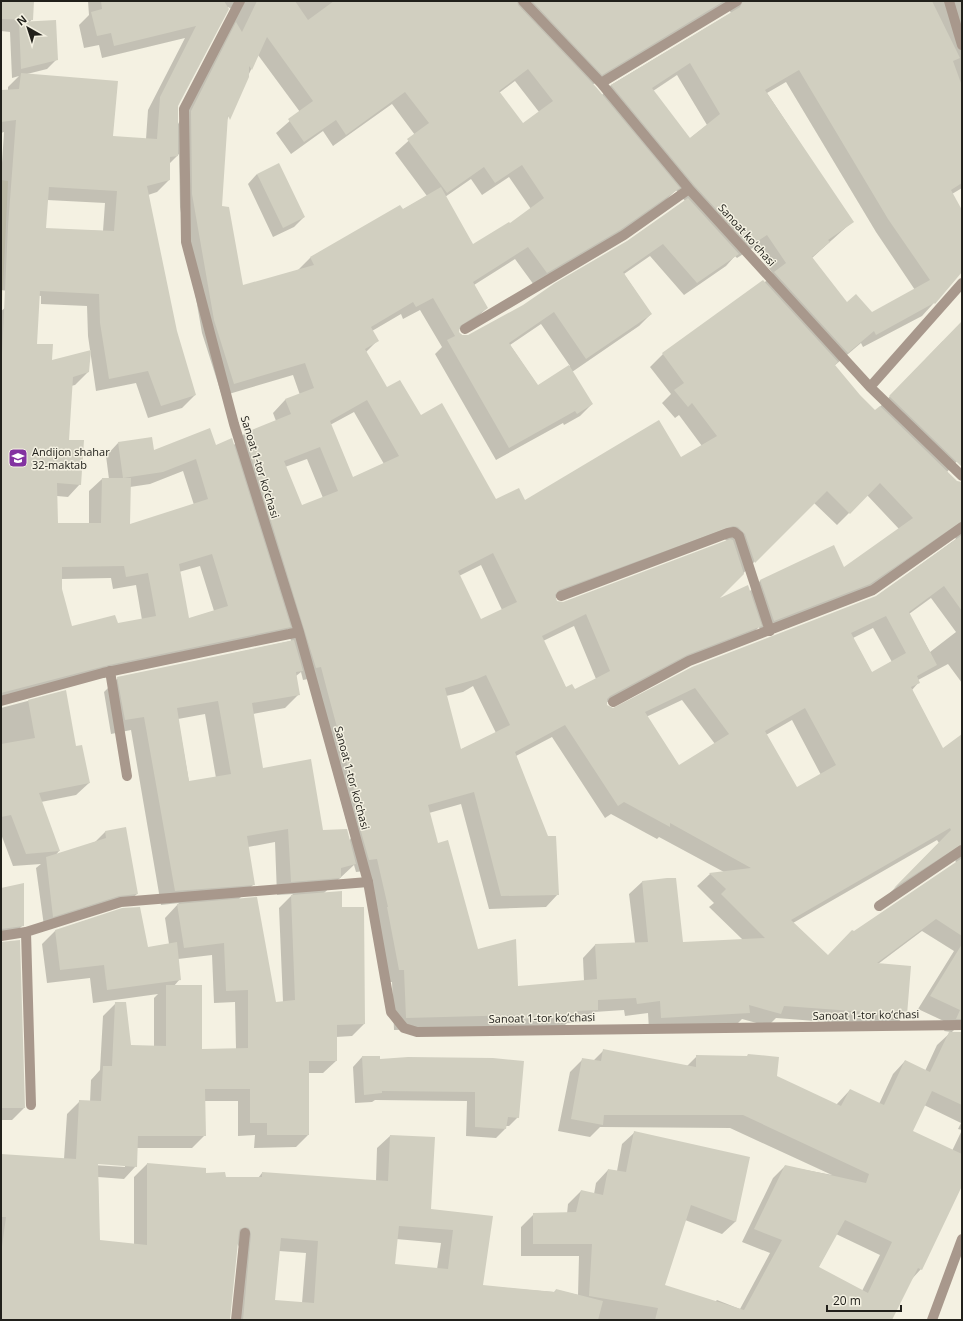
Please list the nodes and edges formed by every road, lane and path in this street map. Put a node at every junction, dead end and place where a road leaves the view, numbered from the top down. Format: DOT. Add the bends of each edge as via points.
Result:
graph roads {
  1 [pos="240,1"];
  2 [pos="523,1"];
  3 [pos="737,1"];
  4 [pos="949,1"];
  5 [pos="962,45"];
  6 [pos="602,83"];
  7 [pos="689,189"];
  8 [pos="962,282"];
  9 [pos="465,329"];
  10 [pos="870,387"];
  11 [pos="962,476"];
  12 [pos="962,527"];
  13 [pos="561,596"];
  14 [pos="770,631"];
  15 [pos="299,632"];
  16 [pos="110,671"];
  17 [pos="1,701"];
  18 [pos="613,702"];
  19 [pos="127,776"];
  20 [pos="962,850"];
  21 [pos="368,882"];
  22 [pos="879,906"];
  23 [pos="26,932"];
  24 [pos="1,936"];
  25 [pos="962,1026"];
  26 [pos="31,1105"];
  27 [pos="245,1234"];
  28 [pos="962,1239"];
  29 [pos="236,1320"];
  30 [pos="932,1320"];
  1 -- 15 [label="street, Sanoat 1-tor ko‘chasi" via="184,109 186,242 234,424"];
  2 -- 6 [label="street, Sanoat koʻchasi"];
  3 -- 6 [label="street"];
  4 -- 5 [label="street"];
  6 -- 7 [label="street, Sanoat koʻchasi"];
  7 -- 9 [label="street" via="624,235"];
  7 -- 10 [label="street, Sanoat koʻchasi"];
  8 -- 10 [label="street"];
  10 -- 11 [label="street, Sanoat koʻchasi"];
  12 -- 14 [label="street" via="873,590"];
  13 -- 14 [label="street" via="666,555 734,532 739,536"];
  14 -- 18 [label="street" via="688,661"];
  15 -- 16 [label="street"];
  15 -- 21 [label="street, Sanoat 1-tor ko‘chasi"];
  16 -- 17 [label="street"];
  16 -- 19 [label="street"];
  20 -- 22 [label="street"];
  21 -- 23 [label="street" via="121,902"];
  21 -- 25 [label="street, Sanoat 1-tor ko‘chasi" via="391,1012 404,1028 418,1032"];
  23 -- 24 [label="street"];
  23 -- 26 [label="street"];
  27 -- 29 [label="street"];
  28 -- 30 [label="street"];
}
